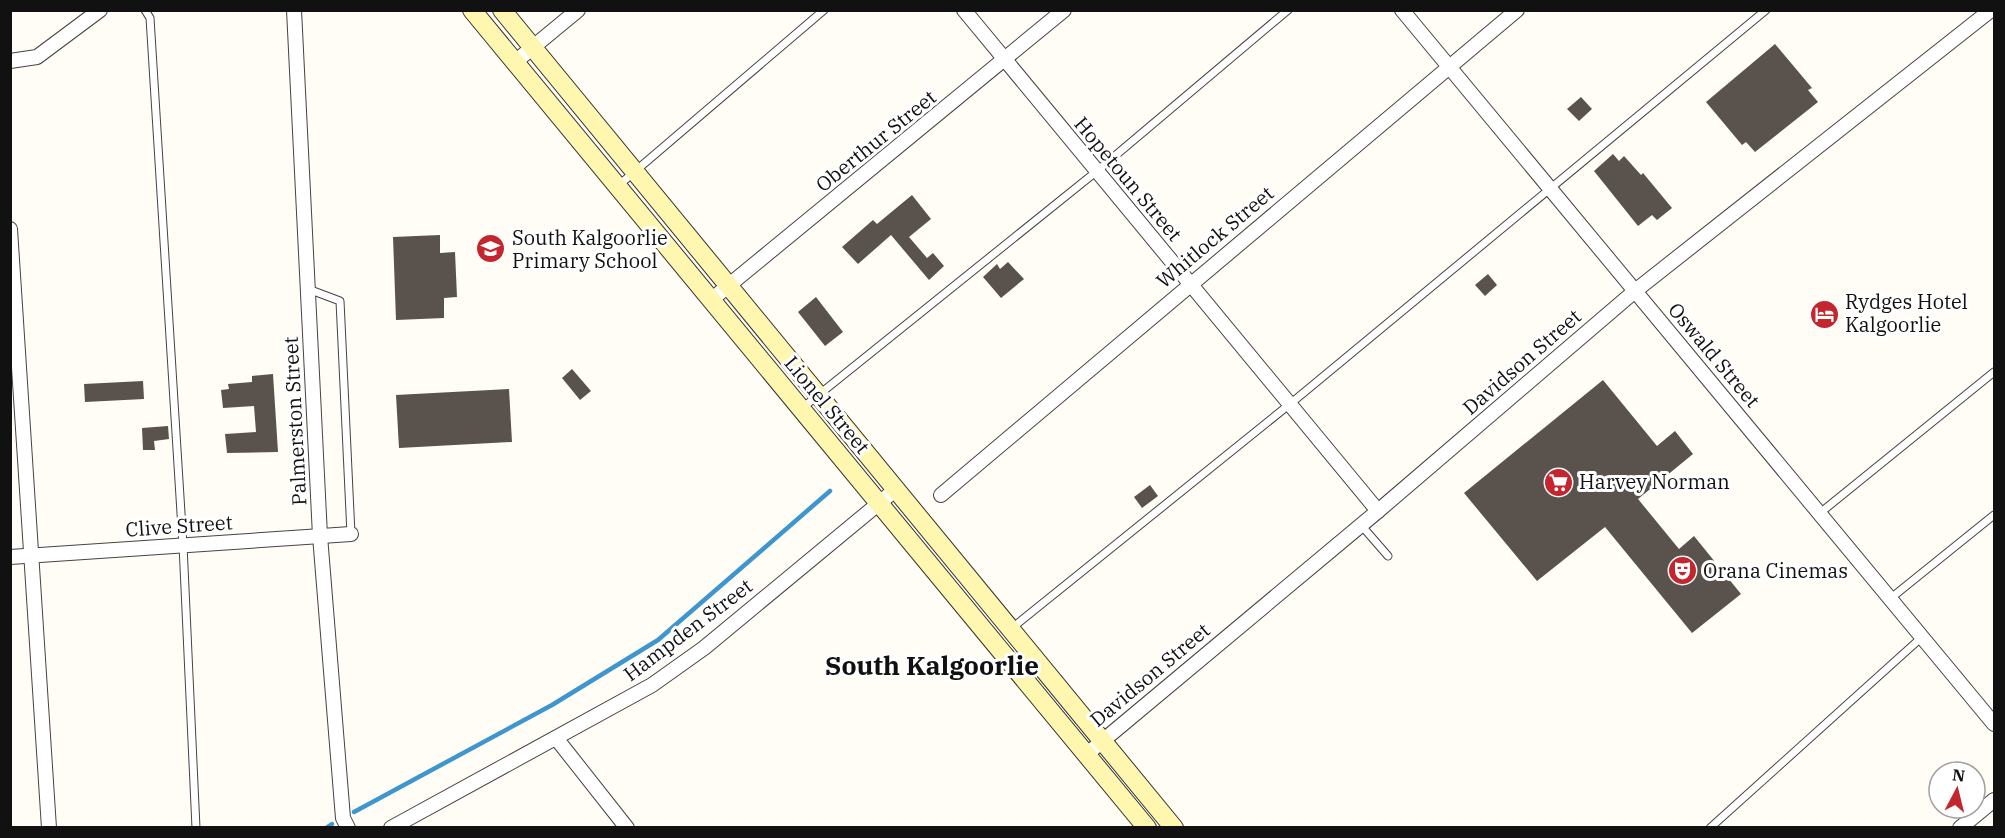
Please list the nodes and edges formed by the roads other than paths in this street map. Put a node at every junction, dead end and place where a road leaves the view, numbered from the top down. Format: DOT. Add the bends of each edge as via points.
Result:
graph roads {
  1 [pos="100,10"];
  2 [pos="146,10"];
  3 [pos="294,10"];
  4 [pos="472,10"];
  5 [pos="502,10"];
  6 [pos="578,10"];
  7 [pos="824,10"];
  8 [pos="964,10"];
  9 [pos="1064,10"];
  10 [pos="1288,10"];
  11 [pos="1402,10"];
  12 [pos="1517,10"];
  13 [pos="1766,10"];
  14 [pos="1991,10"];
  15 [pos="533,48"];
  16 [pos="1005,60"];
  17 [pos="10,61"];
  18 [pos="515,62"];
  19 [pos="1448,66"];
  20 [pos="1097,171"];
  21 [pos="634,172"];
  22 [pos="617,186"];
  23 [pos="1550,188"];
  24 [pos="10,229"];
  25 [pos="1190,284"];
  26 [pos="728,286"];
  27 [pos="308,289"];
  28 [pos="1635,291"];
  29 [pos="711,300"];
  30 [pos="1995,372"];
  31 [pos="818,396"];
  32 [pos="1290,404"];
  33 [pos="801,409"];
  34 [pos="895,490"];
  35 [pos="941,495"];
  36 [pos="879,503"];
  37 [pos="1378,511"];
  38 [pos="1820,513"];
  39 [pos="1995,515"];
  40 [pos="1361,525"];
  41 [pos="351,534"];
  42 [pos="320,536"];
  43 [pos="183,545"];
  44 [pos="33,556"];
  45 [pos="1388,556"];
  46 [pos="10,557"];
  47 [pos="1890,598"];
  48 [pos="1010,630"];
  49 [pos="1923,636"];
  50 [pos="1995,724"];
  51 [pos="556,738"];
  52 [pos="1102,741"];
  53 [pos="1087,754"];
  54 [pos="1995,800"];
  55 [pos="49,828"];
  56 [pos="196,828"];
  57 [pos="348,828"];
  58 [pos="391,828"];
  59 [pos="627,828"];
  60 [pos="1147,828"];
  61 [pos="1174,828"];
  62 [pos="1710,828"];
  63 [pos="1960,828"];
  1 -- 17 [label="street" via="37,57"];
  2 -- 43 [label="lane" via="150,18"];
  3 -- 27 [label="street, Palmerston Street"];
  4 -- 18 [label="street, Lionel Street"];
  5 -- 15 [label="street, Lionel Street"];
  6 -- 15 [label="street"];
  7 -- 21 [label="lane"];
  8 -- 16 [label="street, Hopetoun Street"];
  9 -- 16 [label="street, Oberthur Street"];
  10 -- 20 [label="lane"];
  11 -- 19 [label="street, Oswald Street"];
  12 -- 19 [label="street, Whitlock Street"];
  13 -- 23 [label="lane"];
  14 -- 28 [label="street, Davidson Street"];
  15 -- 18 [label="street"];
  15 -- 21 [label="street, Lionel Street"];
  16 -- 20 [label="street, Hopetoun Street"];
  16 -- 26 [label="street, Oberthur Street"];
  18 -- 22 [label="street, Lionel Street"];
  19 -- 23 [label="street, Oswald Street"];
  19 -- 25 [label="street, Whitlock Street"];
  20 -- 25 [label="street, Hopetoun Street"];
  20 -- 31 [label="lane"];
  21 -- 22 [label="lane"];
  21 -- 26 [label="street, Lionel Street"];
  22 -- 29 [label="street, Lionel Street"];
  23 -- 28 [label="street, Oswald Street"];
  23 -- 32 [label="lane"];
  24 -- 44 [label="street"];
  25 -- 32 [label="street, Hopetoun Street"];
  25 -- 35 [label="street, Whitlock Street"];
  26 -- 29 [label="street, Oberthur Street"];
  26 -- 31 [label="street, Lionel Street"];
  27 -- 41 [label="lane" via="340,301"];
  27 -- 42 [label="street, Palmerston Street"];
  28 -- 37 [label="street, Davidson Street"];
  28 -- 38 [label="street, Oswald Street"];
  29 -- 33 [label="street, Lionel Street"];
  30 -- 38 [label="lane"];
  31 -- 33 [label="lane"];
  31 -- 34 [label="street, Lionel Street"];
  32 -- 37 [label="street, Hopetoun Street"];
  32 -- 48 [label="lane"];
  33 -- 36 [label="street, Lionel Street"];
  34 -- 36 [label="street, Hampden Street"];
  34 -- 48 [label="street, Lionel Street"];
  36 -- 51 [label="street, Hampden Street" via="687,660 652,685"];
  36 -- 53 [label="street, Lionel Street"];
  37 -- 40 [label="street, Davidson Street"];
  38 -- 47 [label="street, Oswald Street"];
  39 -- 47 [label="lane"];
  40 -- 45 [label="lane"];
  40 -- 52 [label="street, Davidson Street"];
  41 -- 42 [label="street, Clive Street"];
  42 -- 43 [label="street, Clive Street"];
  42 -- 57 [label="street, Palmerston Street" via="343,819"];
  43 -- 44 [label="street, Clive Street"];
  43 -- 56 [label="lane"];
  44 -- 46 [label="street, Clive Street"];
  44 -- 55 [label="street"];
  47 -- 49 [label="street, Oswald Street"];
  48 -- 52 [label="street, Lionel Street"];
  49 -- 50 [label="street, Oswald Street"];
  49 -- 62 [label="lane"];
  51 -- 58 [label="street, Hampden Street"];
  51 -- 59 [label="street"];
  52 -- 53 [label="street, Davidson Street"];
  52 -- 61 [label="street, Lionel Street"];
  53 -- 60 [label="street, Lionel Street"];
  54 -- 63 [label="street"];
}
